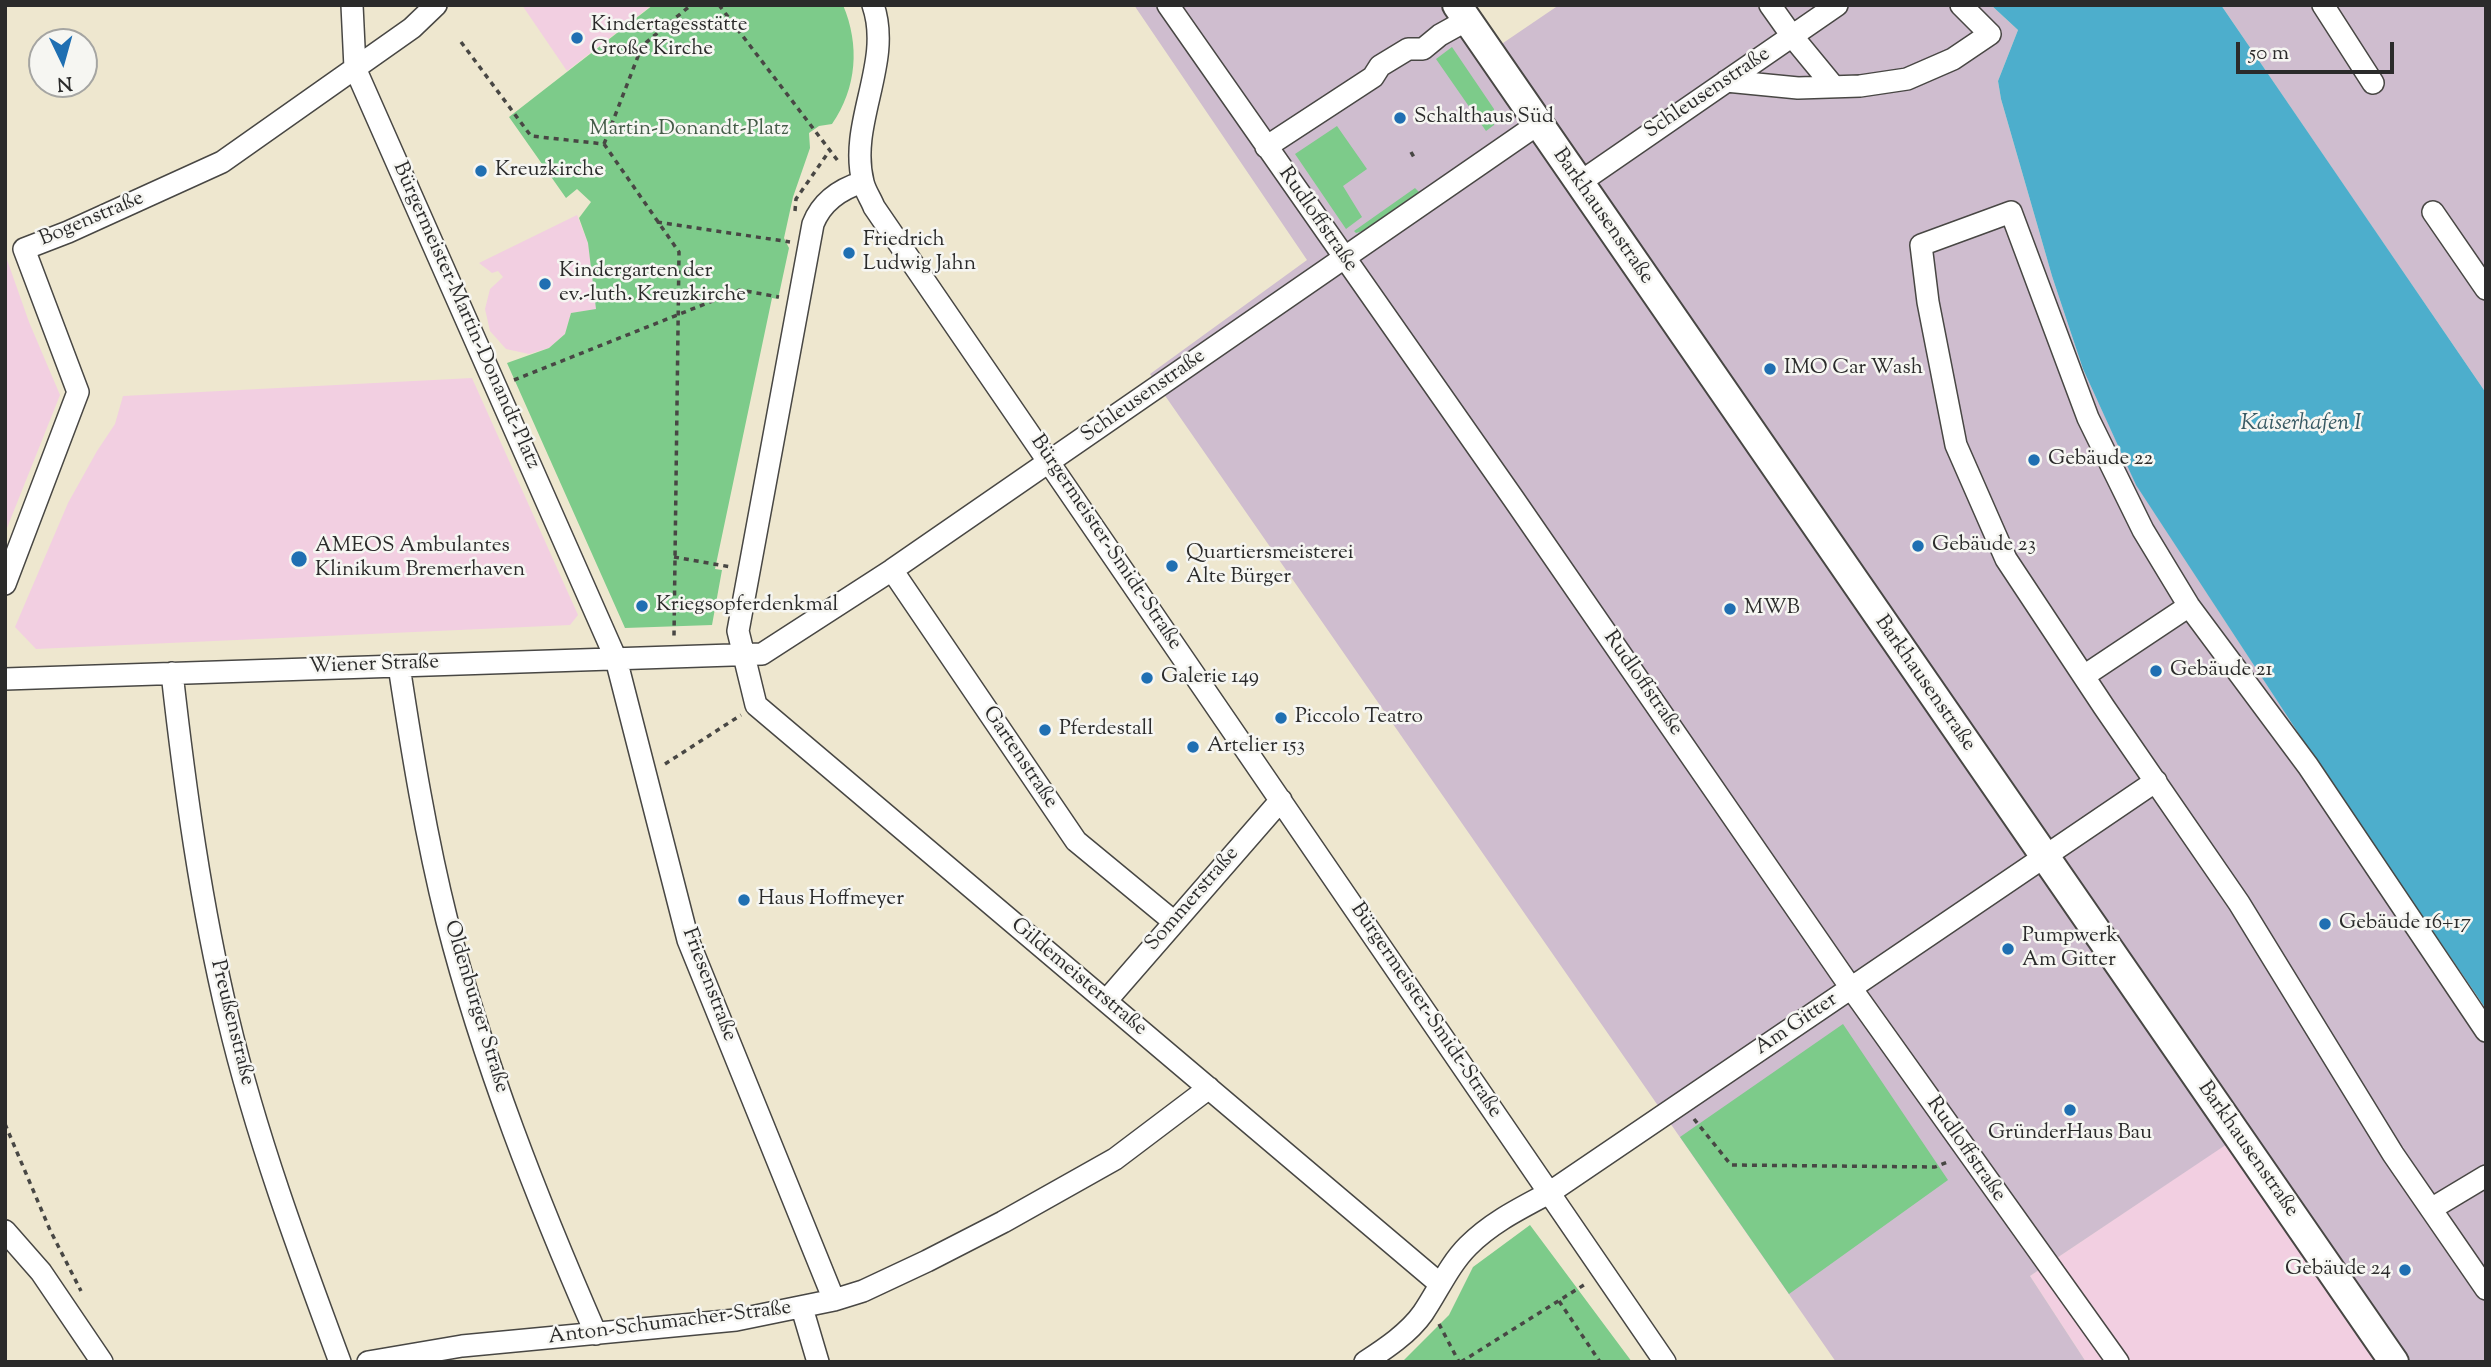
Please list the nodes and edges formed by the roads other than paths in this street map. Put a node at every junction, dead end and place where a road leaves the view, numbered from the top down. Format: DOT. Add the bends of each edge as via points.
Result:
graph roads {
  1 [pos="352,5"];
  2 [pos="436,5"];
  3 [pos="873,5"];
  4 [pos="1168,5"];
  5 [pos="1770,5"];
  6 [pos="1837,5"];
  7 [pos="1961,5"];
  8 [pos="2323,5"];
  9 [pos="1462,13"];
  10 [pos="1792,36"];
  11 [pos="355,68"];
  12 [pos="1726,81"];
  13 [pos="2373,83"];
  14 [pos="1835,87"];
  15 [pos="1538,124"];
  16 [pos="1266,147"];
  17 [pos="863,183"];
  18 [pos="1578,183"];
  19 [pos="2433,212"];
  20 [pos="1344,259"];
  21 [pos="2486,289"];
  22 [pos="1050,461"];
  23 [pos="892,570"];
  24 [pos="5,584"];
  25 [pos="2189,606"];
  26 [pos="743,655"];
  27 [pos="616,659"];
  28 [pos="399,666"];
  29 [pos="172,673"];
  30 [pos="2084,676"];
  31 [pos="5,679"];
  32 [pos="2155,781"];
  33 [pos="1281,800"];
  34 [pos="2045,857"];
  35 [pos="1173,921"];
  36 [pos="1851,988"];
  37 [pos="1106,1001"];
  38 [pos="2486,1031"];
  39 [pos="1209,1088"];
  40 [pos="2486,1176"];
  41 [pos="1549,1193"];
  42 [pos="2431,1209"];
  43 [pos="5,1230"];
  44 [pos="1440,1284"];
  45 [pos="2486,1289"];
  46 [pos="834,1300"];
  47 [pos="802,1308"];
  48 [pos="596,1334"];
  49 [pos="102,1362"];
  50 [pos="340,1362"];
  51 [pos="368,1362"];
  52 [pos="818,1362"];
  53 [pos="1365,1362"];
  54 [pos="1665,1362"];
  55 [pos="2118,1362"];
  56 [pos="2394,1362"];
  1 -- 11 [label="street"];
  2 -- 11 [label="street"];
  3 -- 17 [label="street, Bürgermeister-Smidt-Straße" via="878,31 860,148"];
  4 -- 16 [label="street, Rudloffstraße"];
  5 -- 10 [label="street"];
  6 -- 10 [label="street, Schleusenstraße"];
  7 -- 14 [label="street" via="1990,34 1953,59 1907,79"];
  8 -- 13 [label="street"];
  9 -- 15 [label="main road, Barkhausenstraße"];
  9 -- 16 [label="street" via="1423,49 1408,48 1380,66 1373,77"];
  10 -- 12 [label="street, Schleusenstraße"];
  10 -- 14 [label="street"];
  11 -- 24 [label="street, Bogenstraße" via="222,162 24,249 78,392"];
  11 -- 27 [label="street, Bürgermeister-Martin-Donandt-Platz"];
  12 -- 14 [label="street"];
  12 -- 18 [label="street, Schleusenstraße"];
  15 -- 18 [label="main road, Barkhausenstraße"];
  15 -- 20 [label="street, Schleusenstraße"];
  16 -- 20 [label="street, Rudloffstraße"];
  17 -- 22 [label="street, Bürgermeister-Smidt-Straße" via="874,207"];
  17 -- 26 [label="street" via="844,188 831,198 813,224 738,631"];
  18 -- 34 [label="main road, Barkhausenstraße"];
  19 -- 21 [label="street"];
  20 -- 22 [label="street, Schleusenstraße"];
  20 -- 36 [label="street, Rudloffstraße"];
  22 -- 23 [label="street, Schleusenstraße"];
  22 -- 33 [label="street, Bürgermeister-Smidt-Straße"];
  23 -- 26 [label="street, Schleusenstraße" via="762,654"];
  23 -- 35 [label="street, Gartenstraße" via="1076,841"];
  25 -- 30 [label="street"];
  25 -- 30 [label="street" via="2143,530 2088,418 2011,212 1921,244 1956,445 2006,559"];
  25 -- 38 [label="street" via="2308,766"];
  26 -- 27 [label="street, Wiener Straße"];
  26 -- 37 [label="street, Gildemeisterstraße" via="756,705"];
  27 -- 28 [label="street, Wiener Straße"];
  27 -- 46 [label="street, Friesenstraße" via="688,940"];
  28 -- 29 [label="street, Wiener Straße"];
  28 -- 48 [label="street, Oldenburger Straße" via="419,798 447,922 503,1099"];
  29 -- 31 [label="street, Wiener Straße"];
  29 -- 50 [label="street, Preußenstraße" via="186,801 229,1019 288,1220"];
  30 -- 32 [label="street"];
  32 -- 34 [label="street, Am Gitter"];
  32 -- 42 [label="street" via="2239,903"];
  33 -- 35 [label="street, Sommerstraße"];
  33 -- 41 [label="street, Bürgermeister-Smidt-Straße"];
  34 -- 36 [label="street, Am Gitter"];
  34 -- 56 [label="main road, Barkhausenstraße"];
  35 -- 37 [label="street, Sommerstraße"];
  36 -- 41 [label="street, Am Gitter"];
  36 -- 55 [label="street, Rudloffstraße"];
  37 -- 39 [label="street, Gildemeisterstraße"];
  39 -- 44 [label="street, Gildemeisterstraße"];
  39 -- 46 [label="street, Anton-Schumacher-Straße" via="1115,1159 1025,1210 927,1261"];
  40 -- 42 [label="street"];
  41 -- 44 [label="street, Am Gitter" via="1497,1221 1466,1247"];
  41 -- 54 [label="street, Bürgermeister-Smidt-Straße"];
  42 -- 45 [label="street"];
  43 -- 49 [label="street" via="41,1272"];
  44 -- 53 [label="street, Am Gitter" via="1421,1315"];
  46 -- 47 [label="street, Anton-Schumacher-Straße"];
  47 -- 48 [label="street, Anton-Schumacher-Straße" via="736,1320"];
  47 -- 52 [label="street"];
  48 -- 51 [label="street, Anton-Schumacher-Straße" via="462,1346"];
}
